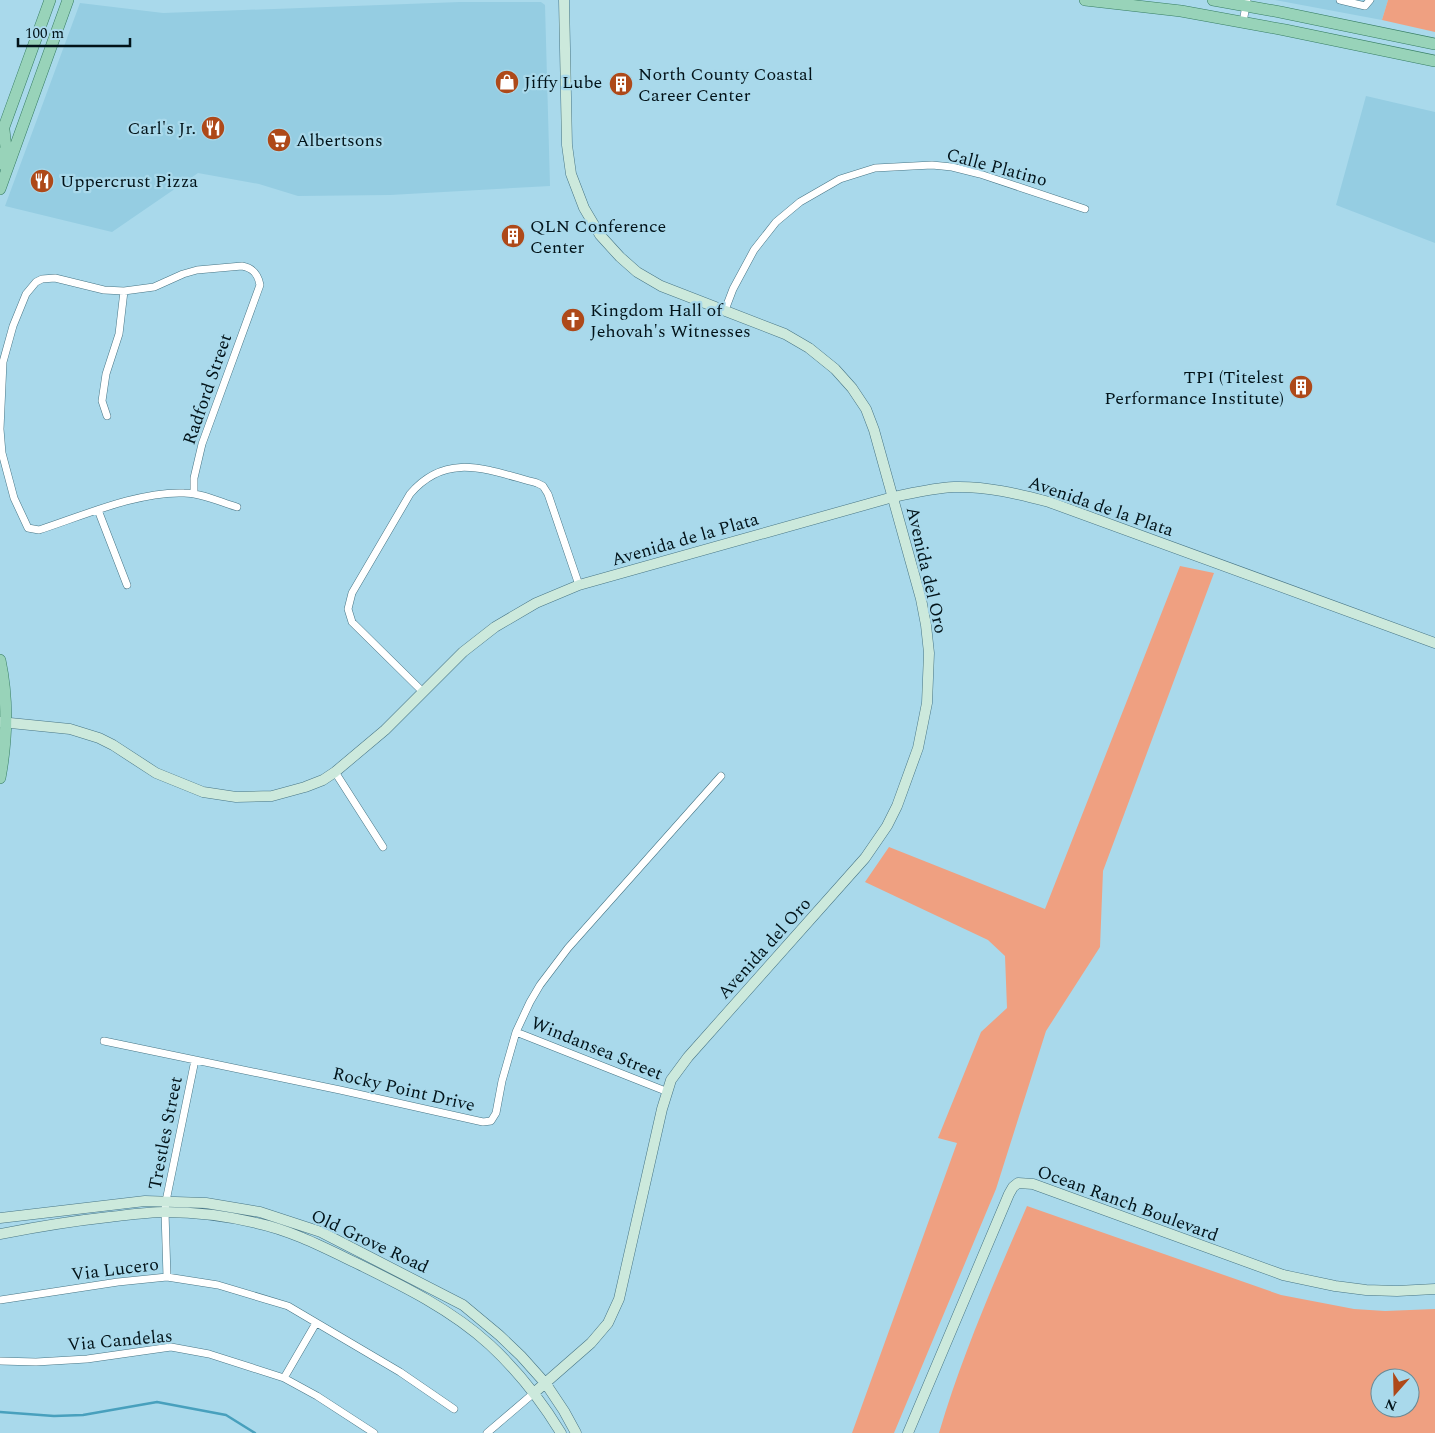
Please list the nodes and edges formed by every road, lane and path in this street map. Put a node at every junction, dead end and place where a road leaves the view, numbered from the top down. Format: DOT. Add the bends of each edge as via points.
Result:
graph roads {
  1 [pos="50,0"];
  2 [pos="68,0"];
  3 [pos="564,0"];
  4 [pos="1085,0"];
  5 [pos="1213,0"];
  6 [pos="1343,0"];
  7 [pos="1370,0"];
  8 [pos="1247,3"];
  9 [pos="1243,22"];
  10 [pos="1435,44"];
  11 [pos="1435,61"];
  12 [pos="2,133"];
  13 [pos="0,164"];
  14 [pos="0,189"];
  15 [pos="1085,209"];
  16 [pos="124,291"];
  17 [pos="725,310"];
  18 [pos="107,416"];
  19 [pos="0,429"];
  20 [pos="194,494"];
  21 [pos="893,497"];
  22 [pos="236,507"];
  23 [pos="98,510"];
  24 [pos="127,584"];
  25 [pos="579,585"];
  26 [pos="1435,643"];
  27 [pos="0,660"];
  28 [pos="422,691"];
  29 [pos="3,722"];
  30 [pos="335,772"];
  31 [pos="721,776"];
  32 [pos="0,778"];
  33 [pos="383,847"];
  34 [pos="516,1032"];
  35 [pos="104,1041"];
  36 [pos="195,1060"];
  37 [pos="668,1092"];
  38 [pos="166,1201"];
  39 [pos="165,1212"];
  40 [pos="0,1218"];
  41 [pos="0,1234"];
  42 [pos="167,1277"];
  43 [pos="1435,1289"];
  44 [pos="0,1300"];
  45 [pos="316,1323"];
  46 [pos="0,1361"];
  47 [pos="284,1378"];
  48 [pos="546,1384"];
  49 [pos="535,1392"];
  50 [pos="454,1409"];
  51 [pos="374,1433"];
  52 [pos="487,1433"];
  53 [pos="561,1433"];
  54 [pos="576,1433"];
  55 [pos="908,1433"];
  1 -- 12 [label="main road"];
  2 -- 14 [label="main road"];
  3 -- 17 [label="street, Avenida del Oro" via="567,145 571,174 584,208 600,235 637,272 661,286"];
  4 -- 9 [label="main road"];
  5 -- 8 [label="main road"];
  6 -- 7 [label="street" via="1365,6"];
  8 -- 9 [label="street"];
  8 -- 10 [label="main road"];
  9 -- 11 [label="main road"];
  12 -- 13 [label="main road" via="6,148"];
  15 -- 17 [label="street, Calle Platino" via="952,167 875,168 840,179 800,202 776,222 754,250"];
  16 -- 18 [label="street" via="119,334 106,374 102,401"];
  16 -- 19 [label="street" via="104,290 55,278 36,282 26,294 3,362"];
  16 -- 20 [label="street, Radford Street" via="154,287 197,270 242,266 255,272 258,278 260,285 202,444 194,478"];
  17 -- 21 [label="street, Avenida del Oro" via="785,334 835,369 866,409"];
  19 -- 23 [label="street" via="2,453 14,498 28,528 39,530"];
  20 -- 22 [label="street"];
  20 -- 23 [label="street" via="149,496"];
  21 -- 25 [label="street, Avenida de la Plata"];
  21 -- 26 [label="street, Avenida de la Plata" via="934,489 978,488 1049,502"];
  21 -- 37 [label="street, Avenida del Oro" via="921,599 929,653 927,703 918,748 897,806 865,858 688,1058 671,1080"];
  23 -- 24 [label="street"];
  25 -- 28 [label="street, Avenida de la Plata" via="536,602 495,627"];
  25 -- 28 [label="street" via="543,486 474,467 446,469 430,476 410,494 352,593 348,609 352,622"];
  27 -- 29 [label="main road" via="4,680"];
  28 -- 30 [label="street, Avenida de la Plata" via="385,730"];
  29 -- 30 [label="street, Avenida de la Plata" via="70,728 106,742 164,776 203,792 236,798 272,796 305,787"];
  29 -- 32 [label="main road"];
  30 -- 33 [label="street"];
  31 -- 34 [label="street, Rocky Point Drive" via="557,962 530,1002"];
  34 -- 36 [label="street, Rocky Point Drive" via="496,1113 491,1121 482,1122"];
  34 -- 37 [label="street, Windansea Street"];
  35 -- 36 [label="street, Rocky Point Drive"];
  36 -- 38 [label="street, Trestles Street"];
  37 -- 48 [label="street, Avenida del Oro" via="619,1300 608,1323 591,1343"];
  38 -- 39 [label="street, Trestles Street"];
  38 -- 40 [label="street, Old Grove Road"];
  38 -- 48 [label="street, Old Grove Road" via="206,1203 260,1212 321,1232 463,1305 521,1356"];
  39 -- 41 [label="street, Old Grove Road" via="61,1223"];
  39 -- 42 [label="street, Trestles Street"];
  39 -- 49 [label="street, Old Grove Road" via="204,1214 257,1223 323,1247 399,1285 464,1324 489,1344"];
  42 -- 44 [label="street, Via Lucero"];
  42 -- 45 [label="street, Via Lucero" via="218,1285 288,1306"];
  43 -- 55 [label="street, Ocean Ranch Boulevard" via="1366,1290 1292,1277 1033,1184 1018,1183 1009,1194"];
  45 -- 47 [label="street"];
  45 -- 50 [label="street, Via Lucero" via="400,1372"];
  46 -- 47 [label="street, Via Candelas" via="87,1358 171,1347 210,1354"];
  47 -- 51 [label="street, Via Candelas"];
  48 -- 49 [label="street, Avenida del Oro"];
  48 -- 54 [label="street, Old Grove Road"];
  49 -- 52 [label="street"];
  49 -- 53 [label="street, Old Grove Road"];
}
